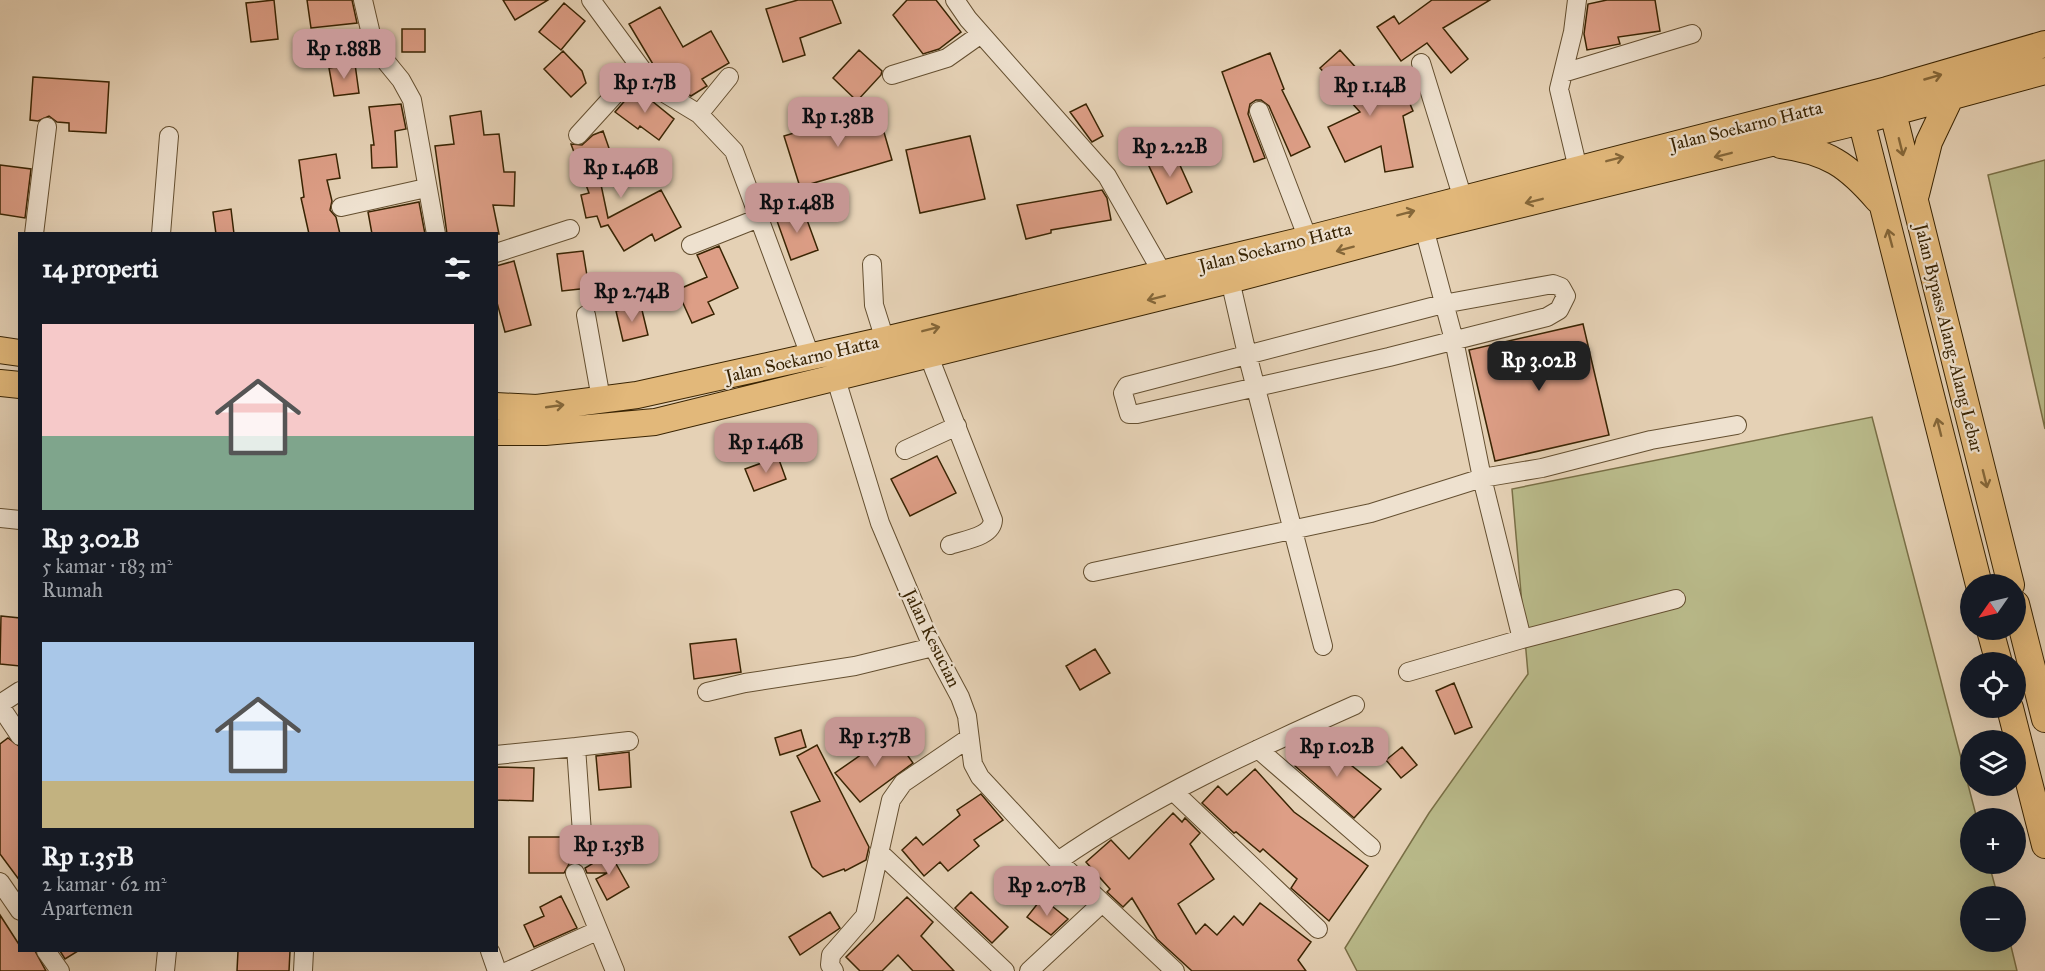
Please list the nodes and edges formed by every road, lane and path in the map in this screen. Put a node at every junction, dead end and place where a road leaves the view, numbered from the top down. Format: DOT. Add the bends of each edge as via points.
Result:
graph roads {
  1 [pos="363,0"];
  2 [pos="591,0"];
  3 [pos="955,0"];
  4 [pos="1577,0"];
  5 [pos="981,34"];
  6 [pos="1692,34"];
  7 [pos="2045,44"];
  8 [pos="1421,63"];
  9 [pos="640,67"];
  10 [pos="2045,71"];
  11 [pos="1563,73"];
  12 [pos="892,75"];
  13 [pos="729,77"];
  14 [pos="1950,98"];
  15 [pos="1890,102"];
  16 [pos="1859,110"];
  17 [pos="1259,111"];
  18 [pos="699,114"];
  19 [pos="47,127"];
  20 [pos="578,135"];
  21 [pos="169,136"];
  22 [pos="1770,143"];
  23 [pos="1578,169"];
  24 [pos="426,188"];
  25 [pos="1463,199"];
  26 [pos="1881,202"];
  27 [pos="1915,202"];
  28 [pos="341,207"];
  29 [pos="759,218"];
  30 [pos="1424,228"];
  31 [pos="570,229"];
  32 [pos="34,232"];
  33 [pos="160,232"];
  34 [pos="436,232"];
  35 [pos="1308,239"];
  36 [pos="691,245"];
  37 [pos="498,252"];
  38 [pos="872,264"];
  39 [pos="1163,274"];
  40 [pos="1230,280"];
  41 [pos="1443,304"];
  42 [pos="586,315"];
  43 [pos="885,340"];
  44 [pos="1454,340"];
  45 [pos="0,350"];
  46 [pos="18,353"];
  47 [pos="928,354"];
  48 [pos="1247,354"];
  49 [pos="811,358"];
  50 [pos="835,376"];
  51 [pos="0,383"];
  52 [pos="18,385"];
  53 [pos="1256,387"];
  54 [pos="602,399"];
  55 [pos="498,405"];
  56 [pos="1737,425"];
  57 [pos="957,426"];
  58 [pos="498,432"];
  59 [pos="905,450"];
  60 [pos="1482,478"];
  61 [pos="0,518"];
  62 [pos="18,520"];
  63 [pos="1293,530"];
  64 [pos="950,545"];
  65 [pos="1094,572"];
  66 [pos="1976,574"];
  67 [pos="2008,574"];
  68 [pos="1676,600"];
  69 [pos="1522,639"];
  70 [pos="2025,640"];
  71 [pos="1323,646"];
  72 [pos="933,647"];
  73 [pos="1408,672"];
  74 [pos="18,692"];
  75 [pos="707,692"];
  76 [pos="0,705"];
  77 [pos="1355,705"];
  78 [pos="2013,718"];
  79 [pos="2045,719"];
  80 [pos="18,733"];
  81 [pos="969,738"];
  82 [pos="629,741"];
  83 [pos="576,747"];
  84 [pos="1258,748"];
  85 [pos="498,755"];
  86 [pos="1174,792"];
  87 [pos="582,833"];
  88 [pos="2045,845"];
  89 [pos="1371,847"];
  90 [pos="879,852"];
  91 [pos="1058,861"];
  92 [pos="575,873"];
  93 [pos="0,882"];
  94 [pos="1101,904"];
  95 [pos="18,908"];
  96 [pos="1318,929"];
  97 [pos="597,932"];
  98 [pos="47,952"];
  99 [pos="167,952"];
  100 [pos="304,952"];
  101 [pos="490,952"];
  102 [pos="60,971"];
  103 [pos="165,971"];
  104 [pos="303,971"];
  105 [pos="497,971"];
  106 [pos="508,971"];
  107 [pos="615,971"];
  108 [pos="834,971"];
  109 [pos="1005,971"];
  110 [pos="1029,971"];
  111 [pos="1175,971"];
  1 -- 24 [label="street" via="374,46 412,100"];
  2 -- 9 [label="street"];
  3 -- 5 [label="street"];
  4 -- 11 [label="street" via="1574,32"];
  5 -- 12 [label="street" via="946,58"];
  5 -- 39 [label="street" via="1107,176"];
  6 -- 11 [label="street"];
  15 -- 7 [label="highway, Jalan Soekarno Hatta, one-way"];
  8 -- 25 [label="street"];
  9 -- 18 [label="street" via="661,90"];
  9 -- 20 [label="street"];
  10 -- 14 [label="highway, Jalan Soekarno Hatta"];
  11 -- 23 [label="street" via="1559,89"];
  13 -- 18 [label="street"];
  14 -- 15 [label="highway, Jalan Soekarno Hatta"];
  14 -- 27 [label="highway" via="1922,166"];
  15 -- 16 [label="highway, Jalan Soekarno Hatta"];
  15 -- 27 [label="highway, Jalan Bypass Alang-Alang Lebar, one-way"];
  16 -- 22 [label="highway, Jalan Soekarno Hatta"];
  23 -- 16 [label="highway, Jalan Soekarno Hatta, one-way"];
  16 -- 26 [label="highway, Jalan Bypass Alang-Alang Lebar"];
  17 -- 35 [label="street"];
  18 -- 29 [label="street" via="735,151"];
  19 -- 32 [label="street"];
  21 -- 33 [label="street"];
  22 -- 26 [label="highway" via="1804,148 1835,159 1856,174"];
  22 -- 30 [label="highway, Jalan Soekarno Hatta, one-way"];
  23 -- 25 [label="highway, Jalan Soekarno Hatta"];
  24 -- 28 [label="street"];
  24 -- 34 [label="street"];
  35 -- 25 [label="highway, Jalan Soekarno Hatta, one-way"];
  66 -- 26 [label="highway, Jalan Bypass Alang-Alang Lebar, one-way"];
  27 -- 67 [label="highway, Jalan Bypass Alang-Alang Lebar, one-way"];
  29 -- 36 [label="street"];
  29 -- 49 [label="street"];
  30 -- 40 [label="highway, Jalan Soekarno Hatta, one-way"];
  30 -- 41 [label="street"];
  31 -- 37 [label="street"];
  35 -- 39 [label="highway, Jalan Soekarno Hatta"];
  38 -- 43 [label="street" via="874,305"];
  43 -- 39 [label="highway, Jalan Soekarno Hatta, one-way"];
  40 -- 47 [label="highway, Jalan Soekarno Hatta, one-way"];
  40 -- 48 [label="street"];
  41 -- 44 [label="street"];
  41 -- 44 [label="street" via="1553,284 1561,287 1566,296 1559,310 1547,317"];
  41 -- 48 [label="street"];
  42 -- 54 [label="street"];
  43 -- 49 [label="highway, Jalan Soekarno Hatta"];
  44 -- 53 [label="street"];
  44 -- 60 [label="street"];
  45 -- 46 [label="highway"];
  47 -- 50 [label="highway, Jalan Soekarno Hatta"];
  47 -- 57 [label="street"];
  48 -- 53 [label="street"];
  48 -- 53 [label="street" via="1127,387 1123,393 1125,407 1129,414 1137,414"];
  49 -- 54 [label="highway, Jalan Soekarno Hatta"];
  50 -- 58 [label="highway, Jalan Soekarno Hatta" via="655,422"];
  50 -- 72 [label="street, Jalan Kesucian" via="880,523"];
  51 -- 52 [label="highway"];
  53 -- 63 [label="street"];
  55 -- 54 [label="highway, Jalan Soekarno Hatta, one-way" via="537,408"];
  56 -- 60 [label="street"];
  57 -- 59 [label="street"];
  57 -- 64 [label="street" via="993,526"];
  60 -- 63 [label="street" via="1371,513"];
  60 -- 69 [label="street"];
  61 -- 62 [label="street"];
  63 -- 65 [label="street"];
  63 -- 71 [label="street"];
  68 -- 69 [label="street"];
  69 -- 73 [label="street"];
  70 -- 79 [label="highway"];
  72 -- 75 [label="street" via="855,666"];
  72 -- 81 [label="street, Jalan Kesucian" via="960,697"];
  74 -- 76 [label="street"];
  76 -- 80 [label="street"];
  77 -- 84 [label="street"];
  78 -- 88 [label="highway"];
  81 -- 90 [label="street" via="903,783 891,800"];
  81 -- 91 [label="street, Jalan Kesucian" via="973,764 980,777"];
  82 -- 83 [label="street"];
  83 -- 85 [label="street"];
  83 -- 87 [label="street"];
  84 -- 86 [label="street"];
  84 -- 89 [label="street"];
  86 -- 91 [label="street" via="1113,824"];
  86 -- 96 [label="street"];
  90 -- 108 [label="street" via="865,916 831,955"];
  90 -- 109 [label="street"];
  91 -- 94 [label="street, Jalan Kesucian"];
  92 -- 97 [label="street"];
  93 -- 95 [label="street"];
  94 -- 110 [label="street"];
  94 -- 111 [label="street, Jalan Kesucian"];
  97 -- 106 [label="street"];
  97 -- 107 [label="street"];
  98 -- 102 [label="street"];
  99 -- 103 [label="street"];
  100 -- 104 [label="street"];
  101 -- 105 [label="street"];
}
